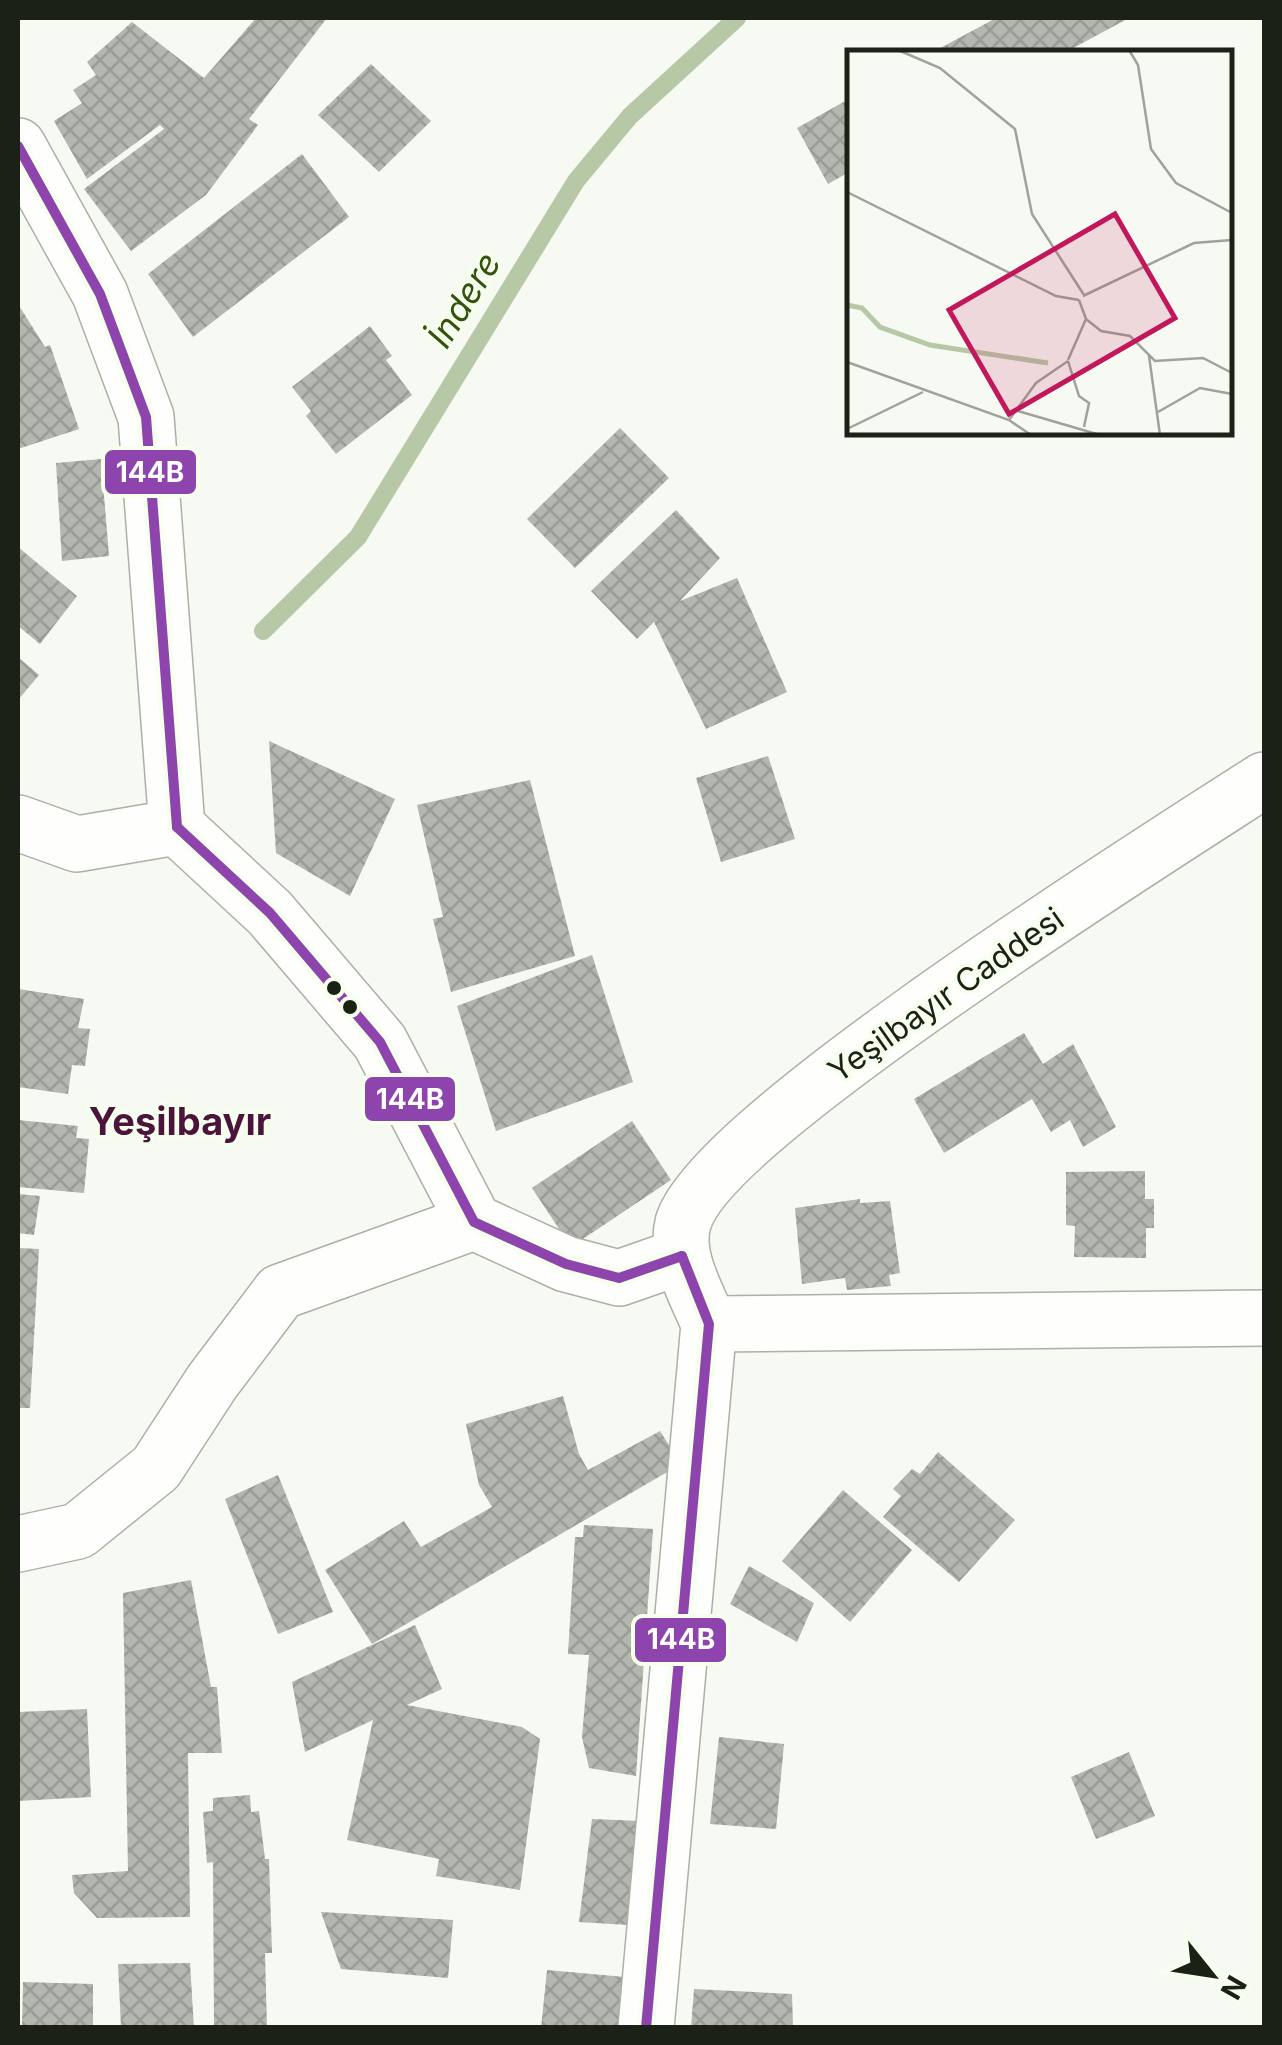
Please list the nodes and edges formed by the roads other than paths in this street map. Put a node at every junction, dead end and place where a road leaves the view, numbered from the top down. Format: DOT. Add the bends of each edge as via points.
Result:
graph roads {
  1 [pos="18,146"];
  2 [pos="1264,780"];
  3 [pos="18,823"];
  4 [pos="178,827"];
  5 [pos="474,1222"];
  6 [pos="682,1256"];
  7 [pos="1264,1318"];
  8 [pos="710,1324"];
  9 [pos="18,1544"];
  10 [pos="646,2028"];
  1 -- 4 [label="street" via="100,294 146,417"];
  2 -- 6 [label="street, Yeşilbayır Caddesi" via="1108,882 775,1120 700,1188 683,1224"];
  3 -- 4 [label="street" via="77,844"];
  4 -- 5 [label="street" via="270,914 380,1042"];
  5 -- 6 [label="street" via="566,1264 619,1278"];
  5 -- 9 [label="street" via="280,1292 156,1468 78,1531"];
  6 -- 8 [label="street"];
  7 -- 8 [label="street"];
  8 -- 10 [label="street"];
}
